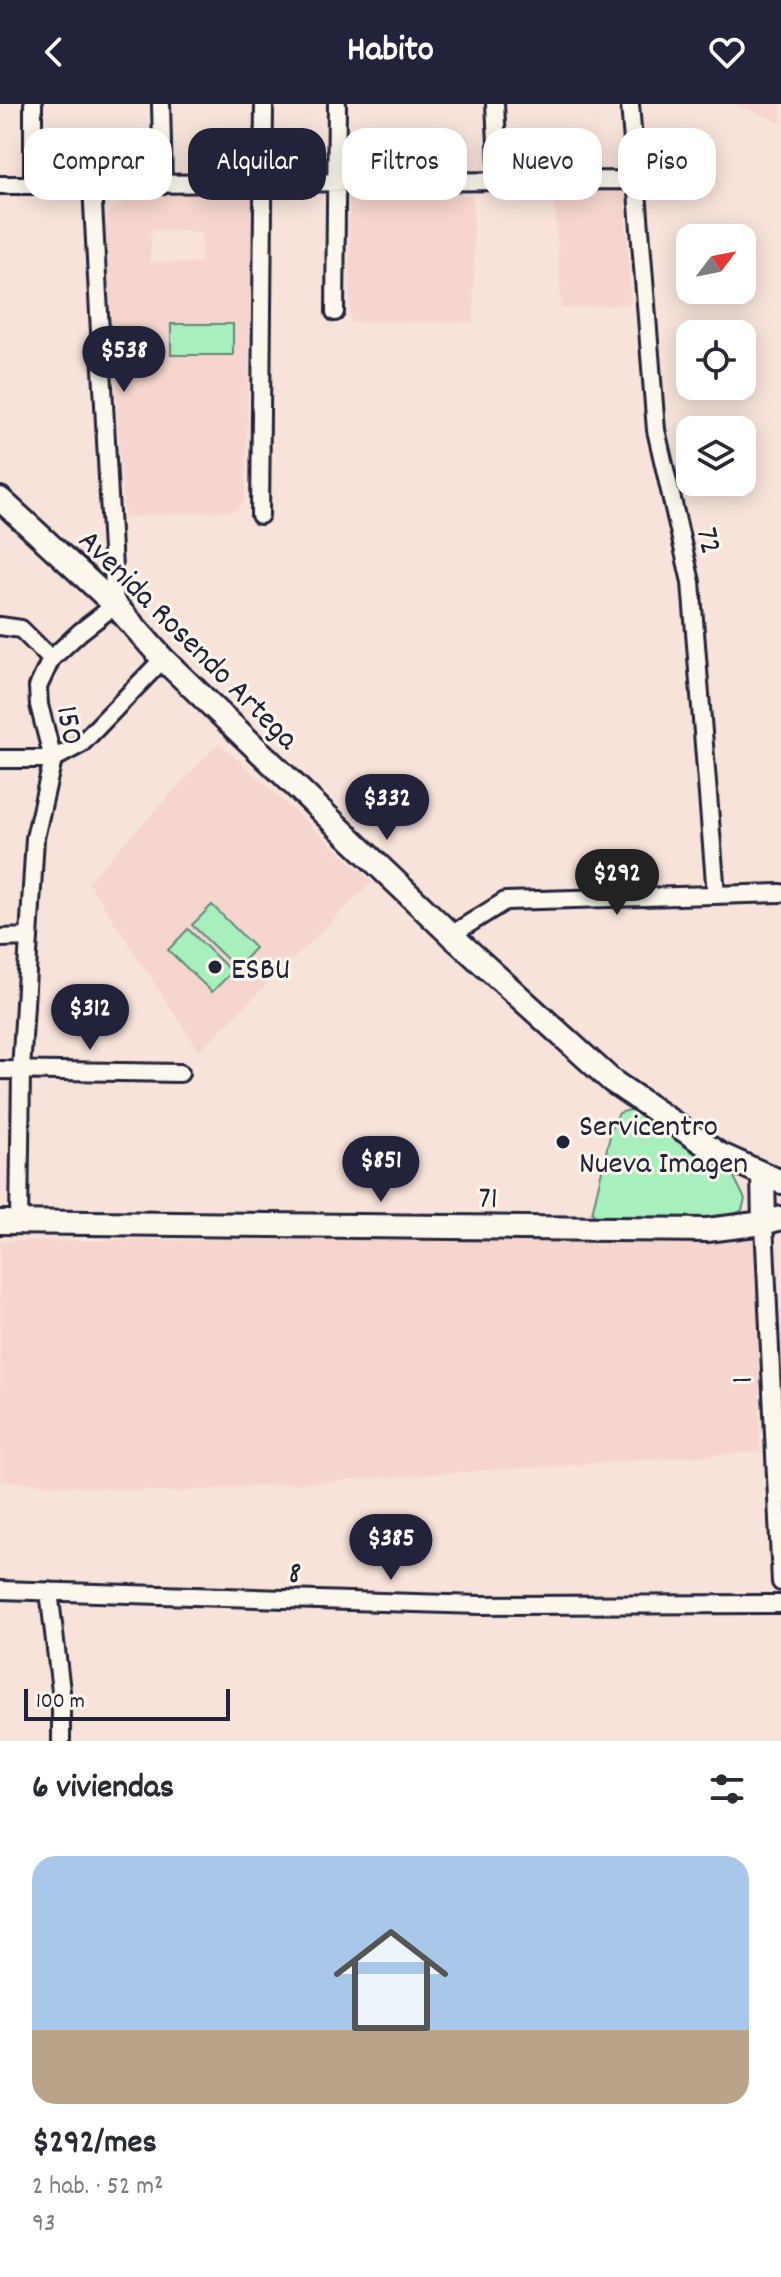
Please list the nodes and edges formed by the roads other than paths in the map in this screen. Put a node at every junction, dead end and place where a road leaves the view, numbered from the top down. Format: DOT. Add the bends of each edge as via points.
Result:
graph roads {
  1 [pos="33,104"];
  2 [pos="161,104"];
  3 [pos="264,104"];
  4 [pos="337,104"];
  5 [pos="495,104"];
  6 [pos="630,104"];
  7 [pos="33,128"];
  8 [pos="162,128"];
  9 [pos="264,128"];
  10 [pos="496,128"];
  11 [pos="631,128"];
  12 [pos="483,181"];
  13 [pos="326,183"];
  14 [pos="338,183"];
  15 [pos="0,185"];
  16 [pos="24,185"];
  17 [pos="93,200"];
  18 [pos="265,200"];
  19 [pos="636,200"];
  20 [pos="335,312"];
  21 [pos="0,499"];
  22 [pos="260,515"];
  23 [pos="115,605"];
  24 [pos="0,626"];
  25 [pos="51,659"];
  26 [pos="163,659"];
  27 [pos="0,759"];
  28 [pos="53,759"];
  29 [pos="781,893"];
  30 [pos="716,895"];
  31 [pos="451,935"];
  32 [pos="28,937"];
  33 [pos="0,938"];
  34 [pos="0,1070"];
  35 [pos="21,1071"];
  36 [pos="180,1073"];
  37 [pos="772,1178"];
  38 [pos="772,1220"];
  39 [pos="10,1222"];
  40 [pos="778,1465"];
  41 [pos="781,1582"];
  42 [pos="0,1590"];
  43 [pos="49,1591"];
  44 [pos="781,1604"];
  45 [pos="61,1741"];
  1 -- 7 [label="street"];
  2 -- 8 [label="street"];
  3 -- 9 [label="street"];
  4 -- 14 [label="street"];
  5 -- 10 [label="street"];
  6 -- 11 [label="street, 72"];
  12 -- 14 [label="street"];
  13 -- 14 [label="street"];
  14 -- 20 [label="street"];
  15 -- 16 [label="street"];
  17 -- 23 [label="street"];
  18 -- 22 [label="street"];
  19 -- 30 [label="street, 72" via="656,430 691,582"];
  21 -- 23 [label="main road, Avenida Rosendo Artega"];
  23 -- 25 [label="street, 150"];
  23 -- 26 [label="main road, Avenida Rosendo Artega"];
  24 -- 25 [label="street" via="21,629"];
  25 -- 28 [label="street, 150" via="38,687"];
  26 -- 28 [label="street" via="81,744"];
  26 -- 31 [label="main road, Avenida Rosendo Artega"];
  27 -- 28 [label="street"];
  28 -- 32 [label="street, 150" via="35,838"];
  29 -- 30 [label="street"];
  30 -- 31 [label="street" via="505,901"];
  31 -- 37 [label="main road, Avenida Rosendo Artega" via="612,1081 719,1154"];
  32 -- 33 [label="street"];
  32 -- 35 [label="street, 150"];
  34 -- 35 [label="street"];
  35 -- 36 [label="street"];
  35 -- 39 [label="street, 150"];
  37 -- 38 [label="main road, 1"];
  38 -- 39 [label="main road, 71" via="707,1230"];
  38 -- 40 [label="street, 1"];
  40 -- 41 [label="street, 1"];
  42 -- 43 [label="street, 8"];
  43 -- 44 [label="street, 8" via="480,1605"];
  43 -- 45 [label="street"];
}
